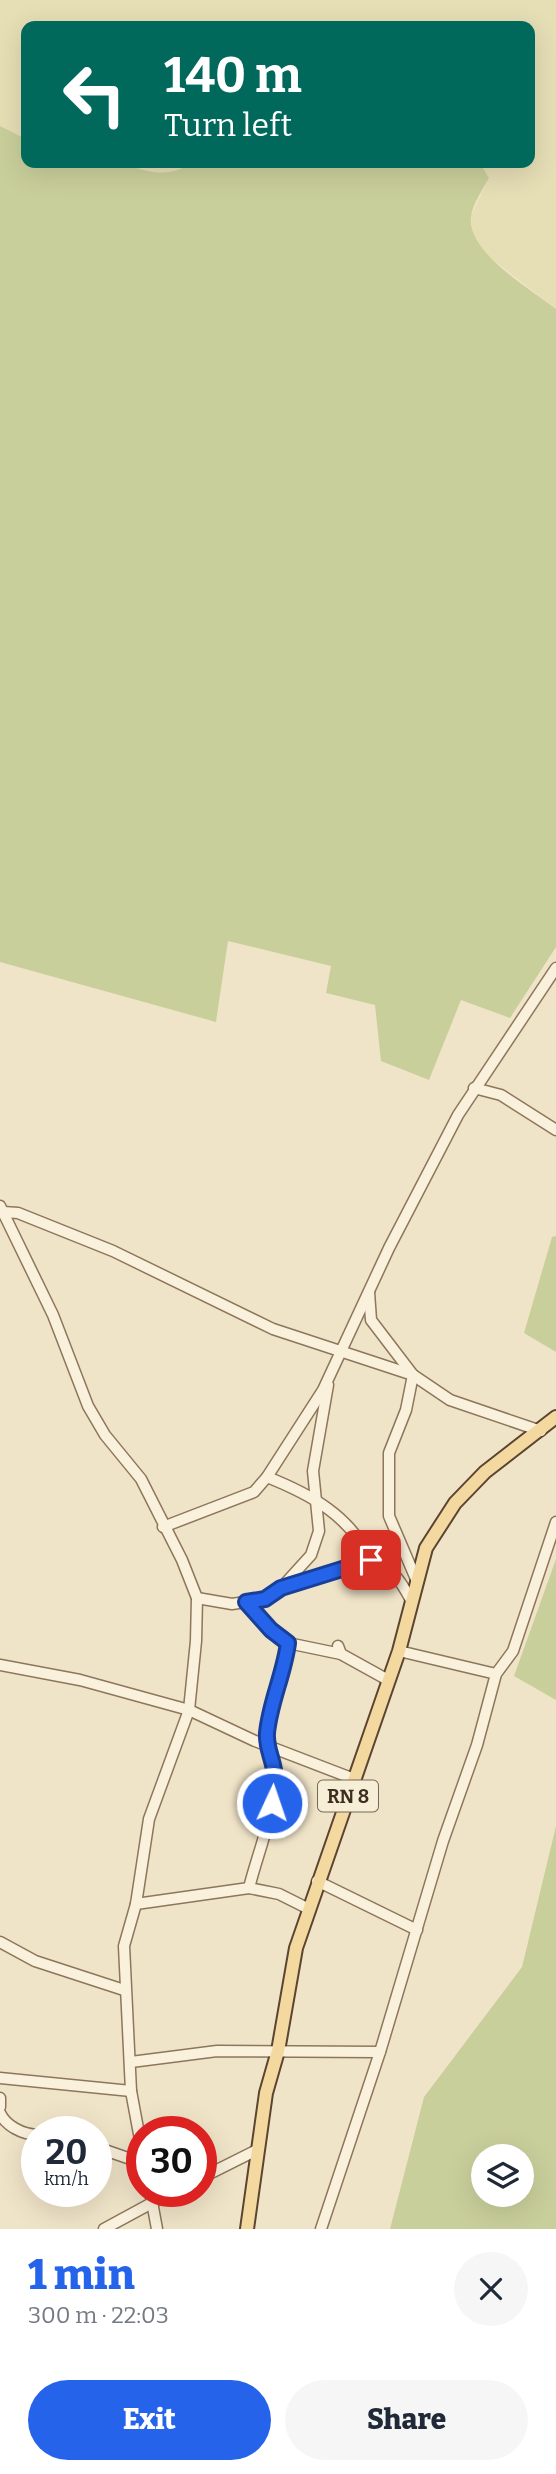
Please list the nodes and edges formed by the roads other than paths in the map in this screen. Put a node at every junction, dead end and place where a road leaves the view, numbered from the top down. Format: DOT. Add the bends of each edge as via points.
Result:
graph roads {
  1 [pos="556,968"];
  2 [pos="474,1088"];
  3 [pos="556,1130"];
  4 [pos="2,1209"];
  5 [pos="369,1291"];
  6 [pos="342,1351"];
  7 [pos="413,1376"];
  8 [pos="329,1378"];
  9 [pos="556,1417"];
  10 [pos="541,1432"];
  11 [pos="267,1477"];
  12 [pos="316,1499"];
  13 [pos="556,1522"];
  14 [pos="163,1527"];
  15 [pos="371,1560"];
  16 [pos="415,1579"];
  17 [pos="281,1588"];
  18 [pos="197,1598"];
  19 [pos="411,1600"];
  20 [pos="246,1602"];
  21 [pos="288,1643"];
  22 [pos="398,1651"];
  23 [pos="0,1665"];
  24 [pos="496,1674"];
  25 [pos="388,1680"];
  26 [pos="189,1710"];
  27 [pos="267,1745"];
  28 [pos="354,1779"];
  29 [pos="317,1881"];
  30 [pos="249,1888"];
  31 [pos="136,1904"];
  32 [pos="307,1908"];
  33 [pos="417,1930"];
  34 [pos="0,1942"];
  35 [pos="124,1990"];
  36 [pos="278,2051"];
  37 [pos="380,2052"];
  38 [pos="131,2063"];
  39 [pos="0,2078"];
  40 [pos="131,2091"];
  41 [pos="0,2098"];
  42 [pos="0,2107"];
  43 [pos="0,2113"];
  44 [pos="136,2116"];
  45 [pos="21,2131"];
  46 [pos="257,2150"];
  47 [pos="217,2170"];
  48 [pos="135,2207"];
  49 [pos="153,2207"];
  50 [pos="104,2229"];
  51 [pos="157,2229"];
  52 [pos="247,2229"];
  53 [pos="321,2229"];
  1 -- 2 [label="street"];
  2 -- 3 [label="street" via="501,1094"];
  2 -- 5 [label="street"];
  4 -- 6 [label="street" via="102,1246 273,1329"];
  4 -- 14 [label="street" via="53,1315 88,1406 141,1479"];
  5 -- 6 [label="street"];
  5 -- 7 [label="street" via="371,1320"];
  6 -- 7 [label="street"];
  6 -- 8 [label="street"];
  7 -- 10 [label="street" via="450,1400"];
  7 -- 16 [label="street" via="389,1453 389,1516"];
  8 -- 11 [label="street"];
  8 -- 12 [label="street" via="313,1471"];
  9 -- 10 [label="main road, RN 8"];
  10 -- 16 [label="main road, RN 8" via="485,1472 455,1503 438,1525"];
  11 -- 12 [label="street"];
  11 -- 14 [label="street" via="254,1492"];
  12 -- 15 [label="street" via="328,1506"];
  12 -- 17 [label="street" via="318,1531 311,1555"];
  13 -- 24 [label="street" via="513,1651"];
  14 -- 18 [label="street"];
  15 -- 17 [label="street"];
  15 -- 19 [label="street" via="387,1566"];
  16 -- 19 [label="main road, RN 8"];
  17 -- 20 [label="street" via="265,1599"];
  18 -- 20 [label="street"];
  18 -- 26 [label="street"];
  19 -- 22 [label="main road, RN 8"];
  20 -- 21 [label="street"];
  21 -- 25 [label="street" via="340,1650"];
  21 -- 27 [label="street"];
  22 -- 24 [label="street"];
  22 -- 25 [label="main road, RN 8"];
  23 -- 26 [label="street" via="80,1680"];
  24 -- 33 [label="street"];
  25 -- 28 [label="main road, RN 8"];
  26 -- 27 [label="street"];
  26 -- 31 [label="street" via="149,1819"];
  27 -- 28 [label="street"];
  27 -- 30 [label="street" via="274,1771 272,1803"];
  28 -- 29 [label="main road, RN 8"];
  29 -- 32 [label="main road, RN 8"];
  29 -- 33 [label="street"];
  30 -- 31 [label="street"];
  30 -- 32 [label="street" via="279,1894"];
  31 -- 35 [label="street" via="124,1946"];
  32 -- 36 [label="main road, RN 8"];
  33 -- 37 [label="street"];
  34 -- 35 [label="street" via="35,1961"];
  35 -- 38 [label="street"];
  36 -- 37 [label="street"];
  36 -- 38 [label="street" via="217,2051"];
  36 -- 46 [label="main road, RN 8"];
  37 -- 53 [label="street"];
  38 -- 40 [label="street"];
  39 -- 40 [label="street"];
  40 -- 44 [label="street"];
  41 -- 42 [label="street"];
  43 -- 45 [label="street"];
  46 -- 47 [label="street"];
  46 -- 52 [label="main road, RN 8"];
  48 -- 50 [label="street"];
  49 -- 51 [label="street"];
}
